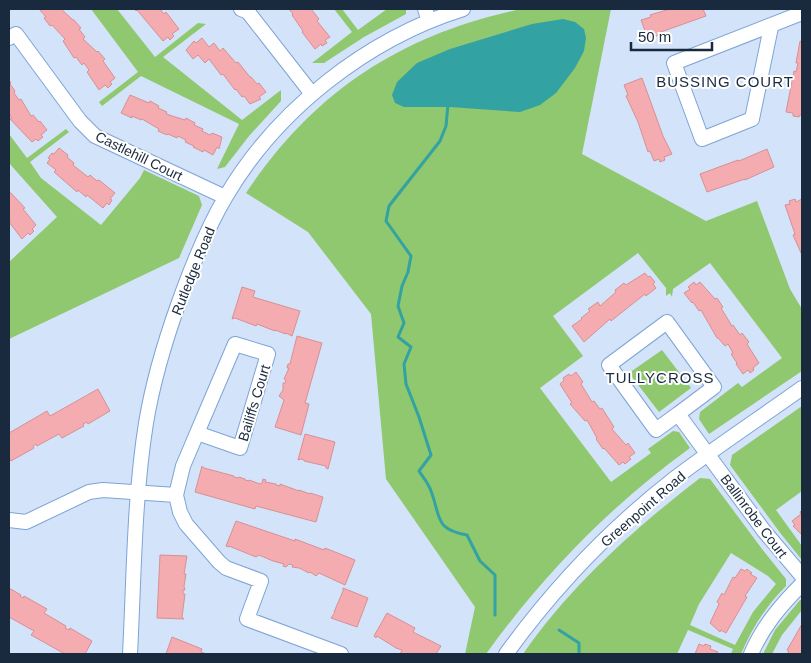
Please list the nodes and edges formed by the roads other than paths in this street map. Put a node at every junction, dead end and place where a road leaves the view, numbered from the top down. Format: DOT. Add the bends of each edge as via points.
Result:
graph roads {
  1 [pos="241,9"];
  2 [pos="463,9"];
  3 [pos="802,13"];
  4 [pos="427,15"];
  5 [pos="771,27"];
  6 [pos="9,38"];
  7 [pos="312,94"];
  8 [pos="225,197"];
  9 [pos="802,388"];
  10 [pos="678,414"];
  11 [pos="197,433"];
  12 [pos="707,454"];
  13 [pos="139,493"];
  14 [pos="176,495"];
  15 [pos="9,520"];
  16 [pos="802,576"];
  17 [pos="802,584"];
  18 [pos="130,654"];
  19 [pos="341,654"];
  20 [pos="506,654"];
  21 [pos="751,654"];
  1 -- 7 [label="street" via="248,12"];
  2 -- 4 [label="street, Rutledge Road"];
  3 -- 5 [label="street"];
  4 -- 7 [label="street, Rutledge Road" via="347,66"];
  5 -- 5 [label="street" via="674,63 702,139 752,119"];
  6 -- 8 [label="street, Castlehill Court" via="16,34 80,121 95,136"];
  7 -- 8 [label="street, Rutledge Road" via="265,143"];
  8 -- 13 [label="street, Rutledge Road" via="202,244 164,346 146,423"];
  9 -- 12 [label="street, Greenpoint Road"];
  10 -- 10 [label="street" via="656,430 609,365 667,322 714,387"];
  10 -- 12 [label="street, Ballinrobe Court"];
  11 -- 11 [label="street, Bailiffs Court" via="240,448 268,354 235,344"];
  11 -- 14 [label="street, Bailiffs Court"];
  12 -- 16 [label="street, Ballinrobe Court"];
  12 -- 20 [label="street, Greenpoint Road" via="650,499 594,552 550,598"];
  13 -- 14 [label="street"];
  13 -- 15 [label="street" via="89,492 26,522"];
  13 -- 18 [label="street, Rutledge Road"];
  14 -- 19 [label="street" via="186,524 219,562 226,568 261,581 247,619"];
  17 -- 21 [label="street" via="770,619"];
}
